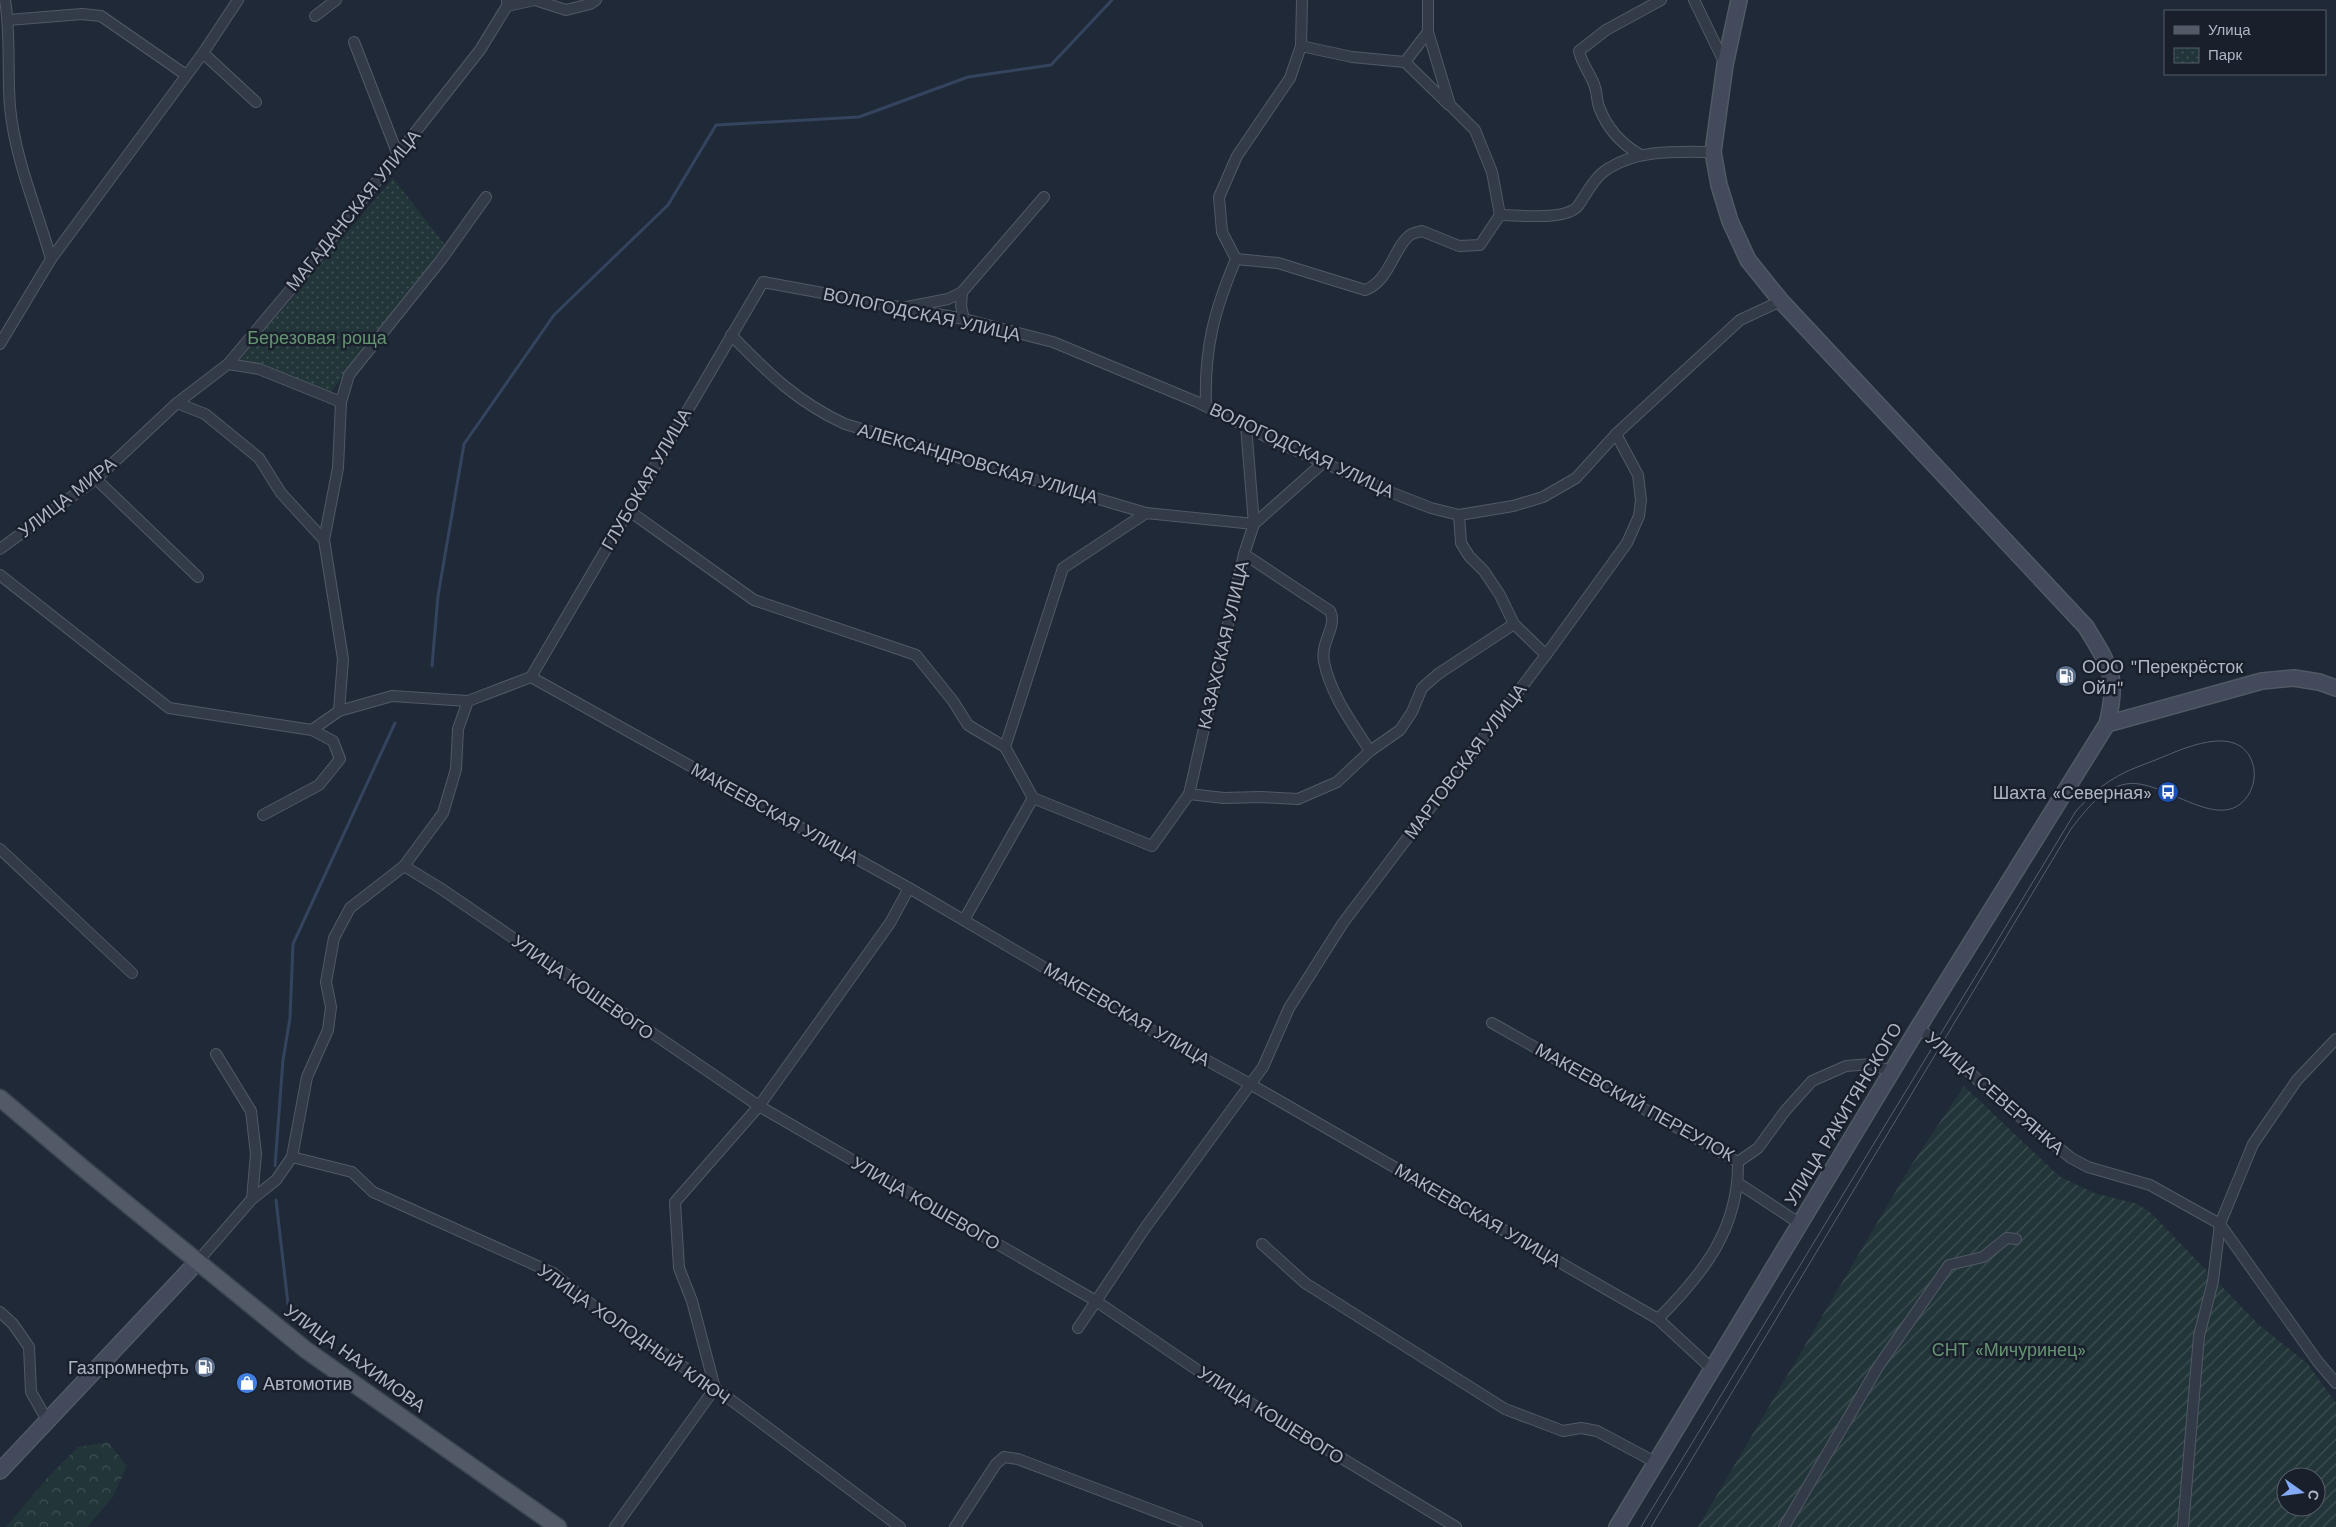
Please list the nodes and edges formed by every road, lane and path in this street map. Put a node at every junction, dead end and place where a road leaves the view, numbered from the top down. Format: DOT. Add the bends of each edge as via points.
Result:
graph roads {
  1 [pos="5,0"];
  2 [pos="238,0"];
  3 [pos="336,0"];
  4 [pos="596,0"];
  5 [pos="1302,0"];
  6 [pos="1428,0"];
  7 [pos="1662,0"];
  8 [pos="1694,0"];
  9 [pos="1739,0"];
  10 [pos="507,3"];
  11 [pos="315,16"];
  12 [pos="8,20"];
  13 [pos="1428,32"];
  14 [pos="354,42"];
  15 [pos="1301,46"];
  16 [pos="203,53"];
  17 [pos="1405,62"];
  18 [pos="1725,65"];
  19 [pos="186,75"];
  20 [pos="256,102"];
  21 [pos="1450,105"];
  22 [pos="1713,152"];
  23 [pos="1639,154"];
  24 [pos="398,155"];
  25 [pos="486,197"];
  26 [pos="1044,197"];
  27 [pos="1500,215"];
  28 [pos="52,259"];
  29 [pos="1236,259"];
  30 [pos="763,282"];
  31 [pos="962,292"];
  32 [pos="1781,301"];
  33 [pos="901,308"];
  34 [pos="964,319"];
  35 [pos="731,335"];
  36 [pos="0,344"];
  37 [pos="228,364"];
  38 [pos="341,402"];
  39 [pos="177,403"];
  40 [pos="1206,406"];
  41 [pos="1246,426"];
  42 [pos="1616,434"];
  43 [pos="1324,462"];
  44 [pos="96,478"];
  45 [pos="628,510"];
  46 [pos="1146,513"];
  47 [pos="1459,515"];
  48 [pos="1254,524"];
  49 [pos="324,540"];
  50 [pos="0,549"];
  51 [pos="1244,554"];
  52 [pos="0,575"];
  53 [pos="198,577"];
  54 [pos="1514,624"];
  55 [pos="1546,655"];
  56 [pos="531,676"];
  57 [pos="2336,688"];
  58 [pos="468,701"];
  59 [pos="339,711"];
  60 [pos="2107,724"];
  61 [pos="312,730"];
  62 [pos="1005,747"];
  63 [pos="1370,751"];
  64 [pos="1189,794"];
  65 [pos="1033,798"];
  66 [pos="263,815"];
  67 [pos="0,849"];
  68 [pos="404,866"];
  69 [pos="909,888"];
  70 [pos="964,920"];
  71 [pos="132,973"];
  72 [pos="1492,1023"];
  73 [pos="1918,1028"];
  74 [pos="2336,1039"];
  75 [pos="216,1054"];
  76 [pos="1893,1072"];
  77 [pos="1250,1084"];
  78 [pos="0,1098"];
  79 [pos="759,1106"];
  80 [pos="292,1157"];
  81 [pos="1738,1162"];
  82 [pos="1738,1183"];
  83 [pos="252,1199"];
  84 [pos="1799,1223"];
  85 [pos="2220,1224"];
  86 [pos="2016,1239"];
  87 [pos="1262,1244"];
  88 [pos="198,1261"];
  89 [pos="1096,1301"];
  90 [pos="0,1312"];
  91 [pos="1658,1319"];
  92 [pos="1078,1328"];
  93 [pos="1711,1368"];
  94 [pos="2336,1383"];
  95 [pos="715,1388"];
  96 [pos="47,1420"];
  97 [pos="1655,1462"];
  98 [pos="2,1466"];
  99 [pos="558,1527"];
  100 [pos="615,1527"];
  101 [pos="900,1527"];
  102 [pos="955,1527"];
  103 [pos="1197,1527"];
  104 [pos="1456,1527"];
  105 [pos="1617,1527"];
  106 [pos="1784,1527"];
  107 [pos="2183,1527"];
  1 -- 12 [label="street"];
  2 -- 16 [label="street"];
  3 -- 11 [label="street"];
  4 -- 10 [label="street" via="566,10 535,0"];
  5 -- 15 [label="street"];
  6 -- 13 [label="street"];
  7 -- 23 [label="street" via="1606,30 1579,51 1582,65 1595,86 1599,107 1615,135 1623,145"];
  8 -- 18 [label="street"];
  9 -- 18 [label="main road"];
  10 -- 24 [label="street, МАГАДАНСКАЯ УЛИЦА" via="480,50"];
  12 -- 19 [label="street" via="82,14 100,16"];
  12 -- 28 [label="street" via="10,108 28,193"];
  13 -- 17 [label="street"];
  13 -- 21 [label="street"];
  14 -- 24 [label="street"];
  15 -- 17 [label="street" via="1352,57"];
  15 -- 29 [label="street" via="1290,78 1237,156 1219,197 1222,232"];
  16 -- 19 [label="street"];
  16 -- 20 [label="street"];
  17 -- 21 [label="street"];
  18 -- 22 [label="main road"];
  19 -- 28 [label="street"];
  21 -- 27 [label="street" via="1475,130 1492,172"];
  22 -- 23 [label="street"];
  22 -- 32 [label="main road" via="1730,221 1748,260"];
  23 -- 27 [label="street" via="1608,168 1591,185 1576,208 1553,216"];
  24 -- 37 [label="street, МАГАДАНСКАЯ УЛИЦА"];
  25 -- 38 [label="street" via="441,260 349,375"];
  26 -- 31 [label="street"];
  27 -- 29 [label="street" via="1480,245 1460,246 1422,231 1410,235 1382,278 1365,290 1278,263"];
  28 -- 36 [label="street"];
  29 -- 40 [label="street" via="1210,332 1205,373"];
  30 -- 33 [label="street, ВОЛОГОДСКАЯ УЛИЦА"];
  30 -- 35 [label="street, ГЛУБОКАЯ УЛИЦА"];
  31 -- 33 [label="street" via="948,299"];
  31 -- 34 [label="street"];
  32 -- 42 [label="street, ВОЛОГОДСКАЯ УЛИЦА" via="1740,320"];
  32 -- 60 [label="main road" via="2086,627 2112,674 2114,690"];
  33 -- 34 [label="street, ВОЛОГОДСКАЯ УЛИЦА"];
  34 -- 40 [label="street, ВОЛОГОДСКАЯ УЛИЦА" via="1053,342"];
  35 -- 45 [label="street, ГЛУБОКАЯ УЛИЦА"];
  35 -- 46 [label="street, АЛЕКСАНДРОВСКАЯ УЛИЦА" via="779,384 821,413 845,424"];
  37 -- 38 [label="street" via="259,369"];
  37 -- 39 [label="street, МАГАДАНСКАЯ УЛИЦА"];
  38 -- 49 [label="street" via="338,468"];
  39 -- 44 [label="street, УЛИЦА МИРА"];
  39 -- 49 [label="street" via="205,414 260,458 280,493"];
  40 -- 41 [label="street, ВОЛОГОДСКАЯ УЛИЦА"];
  41 -- 43 [label="street, ВОЛОГОДСКАЯ УЛИЦА"];
  41 -- 48 [label="street"];
  42 -- 47 [label="street, ВОЛОГОДСКАЯ УЛИЦА" via="1576,478 1544,497"];
  42 -- 55 [label="street, МАРТОВСКАЯ УЛИЦА" via="1638,475 1639,516 1627,543"];
  43 -- 47 [label="street, ВОЛОГОДСКАЯ УЛИЦА" via="1422,505"];
  43 -- 48 [label="street"];
  44 -- 50 [label="street, УЛИЦА МИРА"];
  44 -- 53 [label="street"];
  45 -- 56 [label="street, ГЛУБОКАЯ УЛИЦА"];
  45 -- 62 [label="street" via="754,600 916,655 968,725"];
  46 -- 48 [label="street, АЛЕКСАНДРОВСКАЯ УЛИЦА"];
  46 -- 62 [label="street" via="1062,568"];
  47 -- 54 [label="street" via="1461,543 1500,595"];
  48 -- 51 [label="street, КАЗАХСКАЯ УЛИЦА"];
  49 -- 59 [label="street" via="343,658"];
  51 -- 63 [label="street" via="1330,611 1333,618 1325,637 1324,661 1337,699"];
  51 -- 64 [label="street, КАЗАХСКАЯ УЛИЦА"];
  52 -- 61 [label="street" via="169,708"];
  54 -- 55 [label="street"];
  54 -- 63 [label="street" via="1422,688 1400,730"];
  55 -- 77 [label="street, МАРТОВСКАЯ УЛИЦА" via="1343,923 1289,1008 1263,1067"];
  56 -- 58 [label="street"];
  56 -- 69 [label="street, МАКЕЕВСКАЯ УЛИЦА"];
  57 -- 60 [label="main road" via="2294,678 2262,681"];
  58 -- 59 [label="street" via="392,696"];
  58 -- 68 [label="street" via="458,730 456,769 443,813"];
  59 -- 61 [label="street"];
  60 -- 73 [label="main road, УЛИЦА РАКИТЯНСКОГО"];
  61 -- 66 [label="street" via="333,741 340,760 319,785"];
  62 -- 65 [label="street"];
  63 -- 64 [label="street" via="1338,782 1298,799"];
  64 -- 65 [label="street, КАЗАХСКАЯ УЛИЦА" via="1152,846"];
  65 -- 70 [label="street"];
  67 -- 71 [label="street"];
  68 -- 79 [label="street, УЛИЦА КОШЕВОГО"];
  68 -- 80 [label="street" via="350,908 334,938 326,982 331,1007 328,1030 307,1076"];
  69 -- 70 [label="street, МАКЕЕВСКАЯ УЛИЦА"];
  69 -- 79 [label="street" via="890,923"];
  70 -- 77 [label="street, МАКЕЕВСКАЯ УЛИЦА" via="1142,1025"];
  72 -- 81 [label="street, МАКЕЕВСКИЙ ПЕРЕУЛОК"];
  73 -- 76 [label="main road, УЛИЦА РАКИТЯНСКОГО"];
  73 -- 85 [label="street, УЛИЦА СЕВЕРЯНКА" via="2071,1158 2088,1167 2150,1185"];
  74 -- 85 [label="street" via="2297,1080 2253,1144"];
  75 -- 83 [label="street" via="251,1111 256,1154"];
  76 -- 81 [label="street, МАКЕЕВСКИЙ ПЕРЕУЛОК" via="1871,1064 1846,1066 1812,1081 1758,1148"];
  76 -- 84 [label="main road, УЛИЦА РАКИТЯНСКОГО"];
  77 -- 89 [label="street, МАРТОВСКАЯ УЛИЦА"];
  77 -- 91 [label="street, МАКЕЕВСКАЯ УЛИЦА"];
  78 -- 88 [label="main road, УЛИЦА НАХИМОВА"];
  79 -- 89 [label="street, УЛИЦА КОШЕВОГО"];
  79 -- 95 [label="street" via="675,1202 679,1268 692,1301"];
  80 -- 83 [label="street" via="276,1180"];
  80 -- 95 [label="street, УЛИЦА ХОЛОДНЫЙ КЛЮЧ" via="352,1172 373,1192 553,1273 597,1309"];
  81 -- 82 [label="street"];
  82 -- 84 [label="street"];
  82 -- 91 [label="street" via="1737,1197 1725,1231 1700,1274"];
  83 -- 88 [label="street"];
  84 -- 93 [label="main road, УЛИЦА РАКИТЯНСКОГО"];
  85 -- 94 [label="street, УЛИЦА СЕВЕРЯНКА"];
  85 -- 107 [label="street" via="2213,1281 2199,1336"];
  86 -- 106 [label="street" via="2007,1238 1983,1257 1949,1265 1878,1367"];
  87 -- 97 [label="street" via="1305,1283 1505,1409 1563,1431 1582,1428 1597,1431"];
  88 -- 96 [label="main road"];
  88 -- 99 [label="main road, УЛИЦА НАХИМОВА" via="332,1370"];
  89 -- 92 [label="street, МАРТОВСКАЯ УЛИЦА"];
  89 -- 104 [label="street, УЛИЦА КОШЕВОГО" via="1212,1380"];
  90 -- 96 [label="street" via="29,1347 32,1392"];
  91 -- 93 [label="street, МАКЕЕВСКАЯ УЛИЦА"];
  93 -- 97 [label="main road, УЛИЦА РАКИТЯНСКОГО"];
  95 -- 100 [label="street"];
  95 -- 101 [label="street, УЛИЦА ХОЛОДНЫЙ КЛЮЧ"];
  96 -- 98 [label="main road"];
  97 -- 105 [label="main road, УЛИЦА РАКИТЯНСКОГО"];
  102 -- 103 [label="street" via="996,1464 1004,1458 1018,1459"];
}
